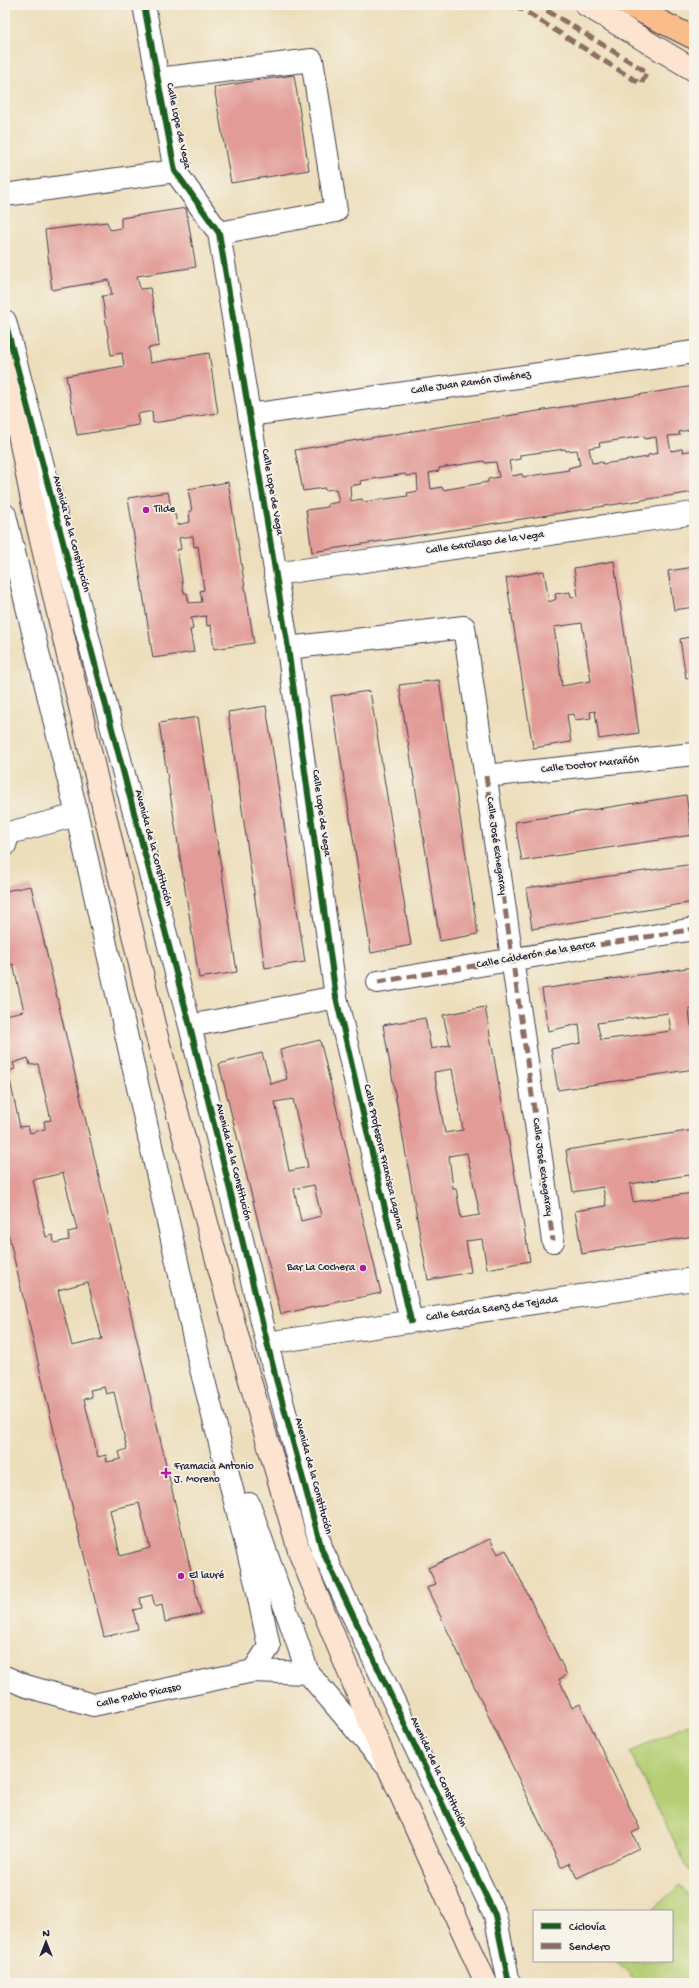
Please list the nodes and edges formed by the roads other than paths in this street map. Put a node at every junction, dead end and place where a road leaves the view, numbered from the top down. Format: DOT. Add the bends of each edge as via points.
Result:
graph roads {
  1 [pos="144,5"];
  2 [pos="586,5"];
  3 [pos="628,5"];
  4 [pos="694,38"];
  5 [pos="694,70"];
  6 [pos="158,78"];
  7 [pos="174,171"];
  8 [pos="5,195"];
  9 [pos="218,233"];
  10 [pos="5,320"];
  11 [pos="694,352"];
  12 [pos="5,361"];
  13 [pos="249,415"];
  14 [pos="694,513"];
  15 [pos="5,515"];
  16 [pos="275,574"];
  17 [pos="288,648"];
  18 [pos="694,754"];
  19 [pos="486,776"];
  20 [pos="77,815"];
  21 [pos="5,845"];
  22 [pos="694,929"];
  23 [pos="512,959"];
  24 [pos="378,982"];
  25 [pos="336,997"];
  26 [pos="190,1026"];
  27 [pos="553,1241"];
  28 [pos="694,1279"];
  29 [pos="411,1321"];
  30 [pos="267,1343"];
  31 [pos="201,1369"];
  32 [pos="252,1672"];
  33 [pos="308,1672"];
  34 [pos="5,1677"];
  35 [pos="389,1769"];
  36 [pos="486,1983"];
  37 [pos="509,1983"];
  1 -- 6 [label="street, Calle Lope de Vega"];
  2 -- 5 [label="street"];
  3 -- 4 [label="highway"];
  6 -- 7 [label="street, Calle Lope de Vega"];
  6 -- 9 [label="street" via="312,60 336,211"];
  7 -- 8 [label="street, Calle Lope de Vega"];
  7 -- 9 [label="street, Calle Lope de Vega"];
  9 -- 13 [label="street, Calle Lope de Vega"];
  10 -- 26 [label="street, Avenida de la Constitución"];
  11 -- 13 [label="street, Calle Juan Ramón Jiménez"];
  12 -- 35 [label="street" via="33,506 156,1033 236,1331 300,1554"];
  13 -- 16 [label="street, Calle Lope de Vega"];
  14 -- 16 [label="street, Calle Garcilaso de la Vega"];
  15 -- 20 [label="street"];
  16 -- 17 [label="street, Calle Lope de Vega"];
  17 -- 19 [label="street, Calle José Echegaray" via="464,627"];
  17 -- 25 [label="street, Calle Lope de Vega"];
  18 -- 19 [label="street, Calle Doctor Marañón"];
  19 -- 23 [label="street, Calle José Echegaray"];
  20 -- 21 [label="street" via="10,833"];
  20 -- 31 [label="street"];
  22 -- 23 [label="street, Calle Calderón de la Barca"];
  23 -- 24 [label="street, Calle Calderón de la Barca"];
  23 -- 27 [label="street, Calle José Echegaray"];
  25 -- 26 [label="street"];
  25 -- 29 [label="street, Calle Profesora Francisca Laguna"];
  26 -- 30 [label="street, Avenida de la Constitución"];
  28 -- 29 [label="street, Calle García Saenz de Tejada"];
  29 -- 30 [label="street, Calle García Saenz de Tejada"];
  30 -- 37 [label="street, Avenida de la Constitución" via="322,1550 495,1915"];
  31 -- 32 [label="street" via="256,1583 269,1647"];
  31 -- 33 [label="street"];
  32 -- 33 [label="street, Calle Pablo Picasso"];
  32 -- 34 [label="street, Calle Pablo Picasso" via="93,1706"];
  33 -- 35 [label="street"];
  35 -- 36 [label="street"];
}
